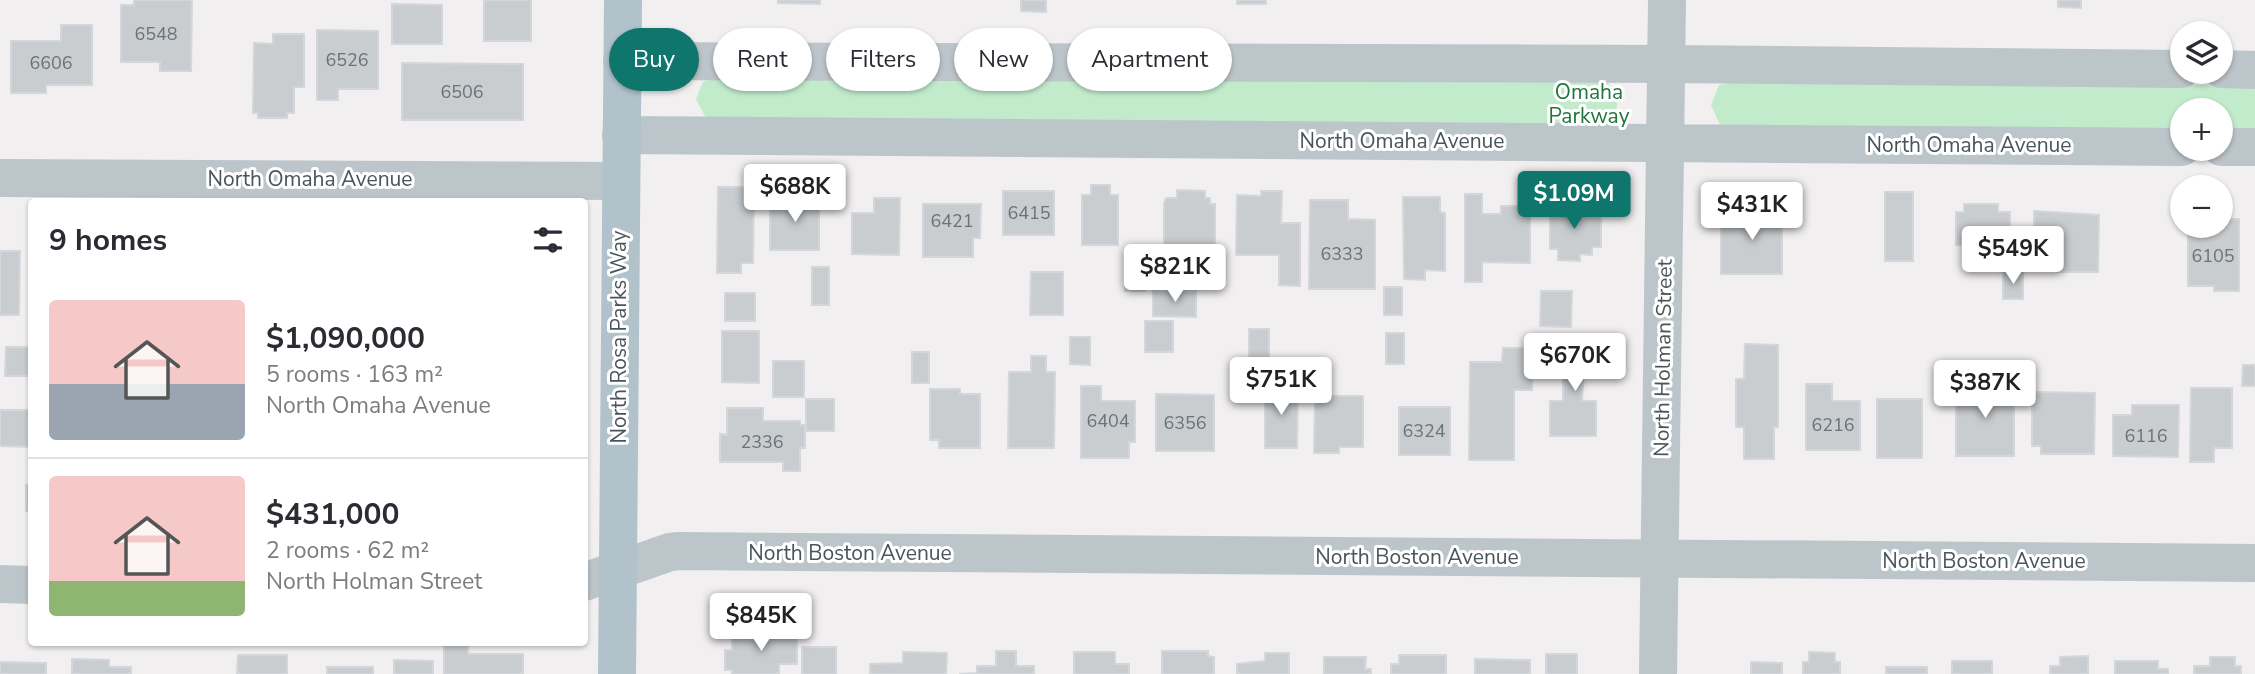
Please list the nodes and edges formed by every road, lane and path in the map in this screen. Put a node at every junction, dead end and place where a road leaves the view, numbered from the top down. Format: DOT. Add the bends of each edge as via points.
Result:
graph roads {
  1 [pos="623,0"];
  2 [pos="1667,0"];
  3 [pos="623,28"];
  4 [pos="699,61"];
  5 [pos="1667,64"];
  6 [pos="2170,69"];
  7 [pos="2233,69"];
  8 [pos="2255,70"];
  9 [pos="622,91"];
  10 [pos="621,135"];
  11 [pos="1665,143"];
  12 [pos="2170,147"];
  13 [pos="2233,147"];
  14 [pos="2255,147"];
  15 [pos="0,178"];
  16 [pos="620,181"];
  17 [pos="1660,558"];
  18 [pos="2255,563"];
  19 [pos="601,576"];
  20 [pos="0,584"];
  21 [pos="28,584"];
  22 [pos="617,674"];
  23 [pos="1658,674"];
  1 -- 3 [label="main road, North Rosa Parks Way"];
  2 -- 5 [label="street, North Holman Street"];
  4 -- 5 [label="street"];
  5 -- 6 [label="street"];
  5 -- 11 [label="street, North Holman Street"];
  7 -- 8 [label="street"];
  9 -- 10 [label="main road, North Rosa Parks Way"];
  10 -- 11 [label="street, North Omaha Avenue"];
  10 -- 16 [label="main road, North Rosa Parks Way"];
  11 -- 12 [label="street, North Omaha Avenue"];
  11 -- 17 [label="street, North Holman Street"];
  13 -- 14 [label="street"];
  15 -- 16 [label="street, North Omaha Avenue"];
  16 -- 19 [label="main road, North Rosa Parks Way"];
  17 -- 18 [label="street, North Boston Avenue"];
  17 -- 19 [label="street, North Boston Avenue" via="679,551"];
  17 -- 23 [label="street, North Holman Street"];
  19 -- 22 [label="main road, North Rosa Parks Way"];
  20 -- 21 [label="street"];
}
